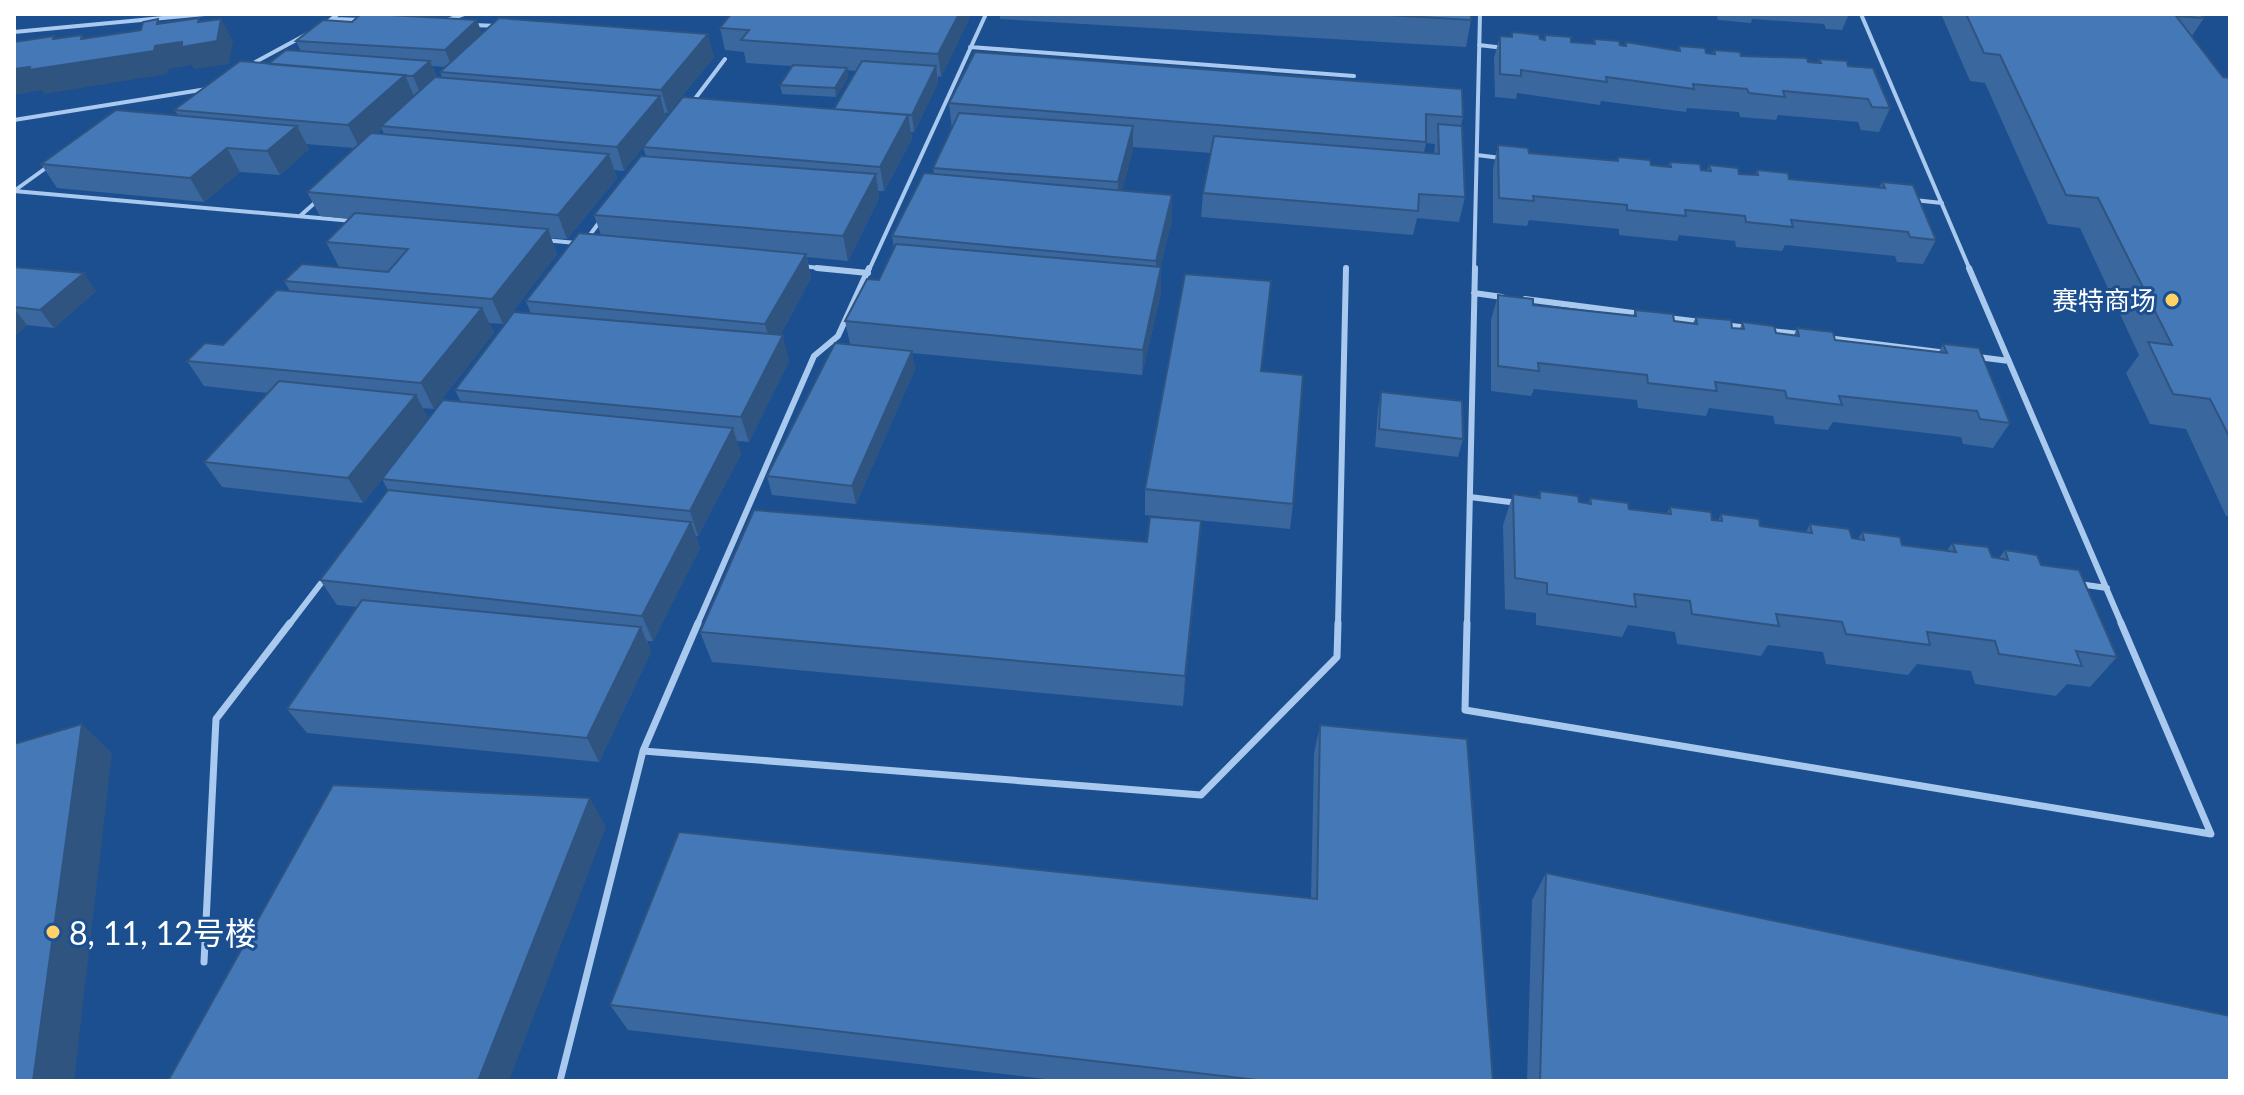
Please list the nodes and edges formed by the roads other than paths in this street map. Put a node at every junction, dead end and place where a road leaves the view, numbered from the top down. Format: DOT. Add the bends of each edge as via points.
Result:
graph roads {
  1 [pos="205,14"];
  2 [pos="464,14"];
  3 [pos="986,14"];
  4 [pos="1480,14"];
  5 [pos="1861,14"];
  6 [pos="336,16"];
  7 [pos="364,20"];
  8 [pos="453,24"];
  9 [pos="467,25"];
  10 [pos="508,27"];
  11 [pos="14,32"];
  12 [pos="1479,45"];
  13 [pos="970,47"];
  14 [pos="1511,49"];
  15 [pos="725,59"];
  16 [pos="245,68"];
  17 [pos="1354,76"];
  18 [pos="219,82"];
  19 [pos="1877,86"];
  20 [pos="1893,87"];
  21 [pos="139,100"];
  22 [pos="687,108"];
  23 [pos="127,109"];
  24 [pos="14,120"];
  25 [pos="1477,155"];
  26 [pos="1508,158"];
  27 [pos="52,164"];
  28 [pos="14,191"];
  29 [pos="323,195"];
  30 [pos="1911,200"];
  31 [pos="1942,203"];
  32 [pos="611,207"];
  33 [pos="300,216"];
  34 [pos="363,222"];
  35 [pos="536,239"];
  36 [pos="583,244"];
  37 [pos="598,246"];
  38 [pos="573,257"];
  39 [pos="788,265"];
  40 [pos="1346,268"];
  41 [pos="868,273"];
  42 [pos="1474,293"];
  43 [pos="1506,297"];
  44 [pos="1521,299"];
  45 [pos="1647,315"];
  46 [pos="1663,317"];
  47 [pos="1805,335"];
  48 [pos="1821,337"];
  49 [pos="2009,361"];
  50 [pos="1470,497"];
  51 [pos="1532,506"];
  52 [pos="332,569"];
  53 [pos="2075,583"];
  54 [pos="2107,588"];
  55 [pos="643,751"];
  56 [pos="204,962"];
  57 [pos="560,1081"];
  1 -- 11 [label="lane"];
  2 -- 8 [label="lane" via="440,23"];
  3 -- 13 [label="lane"];
  4 -- 12 [label="lane"];
  5 -- 20 [label="lane"];
  6 -- 7 [label="lane"];
  6 -- 16 [label="lane"];
  9 -- 10 [label="lane"];
  12 -- 14 [label="lane"];
  12 -- 25 [label="lane"];
  13 -- 17 [label="lane"];
  13 -- 41 [label="lane"];
  15 -- 22 [label="lane"];
  18 -- 21 [label="lane"];
  19 -- 20 [label="lane"];
  20 -- 31 [label="lane"];
  21 -- 23 [label="lane"];
  21 -- 24 [label="lane"];
  25 -- 26 [label="lane"];
  25 -- 42 [label="lane"];
  27 -- 28 [label="lane"];
  28 -- 33 [label="lane"];
  29 -- 33 [label="lane"];
  30 -- 31 [label="lane"];
  31 -- 49 [label="lane"];
  32 -- 36 [label="lane"];
  33 -- 34 [label="lane"];
  35 -- 36 [label="lane"];
  36 -- 37 [label="lane"];
  36 -- 38 [label="lane"];
  39 -- 41 [label="lane"];
  40 -- 55 [label="lane" via="1337,657 1201,795"];
  41 -- 55 [label="lane" via="838,336 814,356"];
  42 -- 43 [label="lane"];
  42 -- 50 [label="lane"];
  44 -- 45 [label="lane"];
  46 -- 47 [label="lane"];
  48 -- 49 [label="lane"];
  49 -- 54 [label="lane"];
  50 -- 51 [label="lane"];
  50 -- 54 [label="lane" via="1465,710 2211,834"];
  52 -- 56 [label="lane" via="216,719"];
  53 -- 54 [label="lane"];
  55 -- 57 [label="lane"];
}
